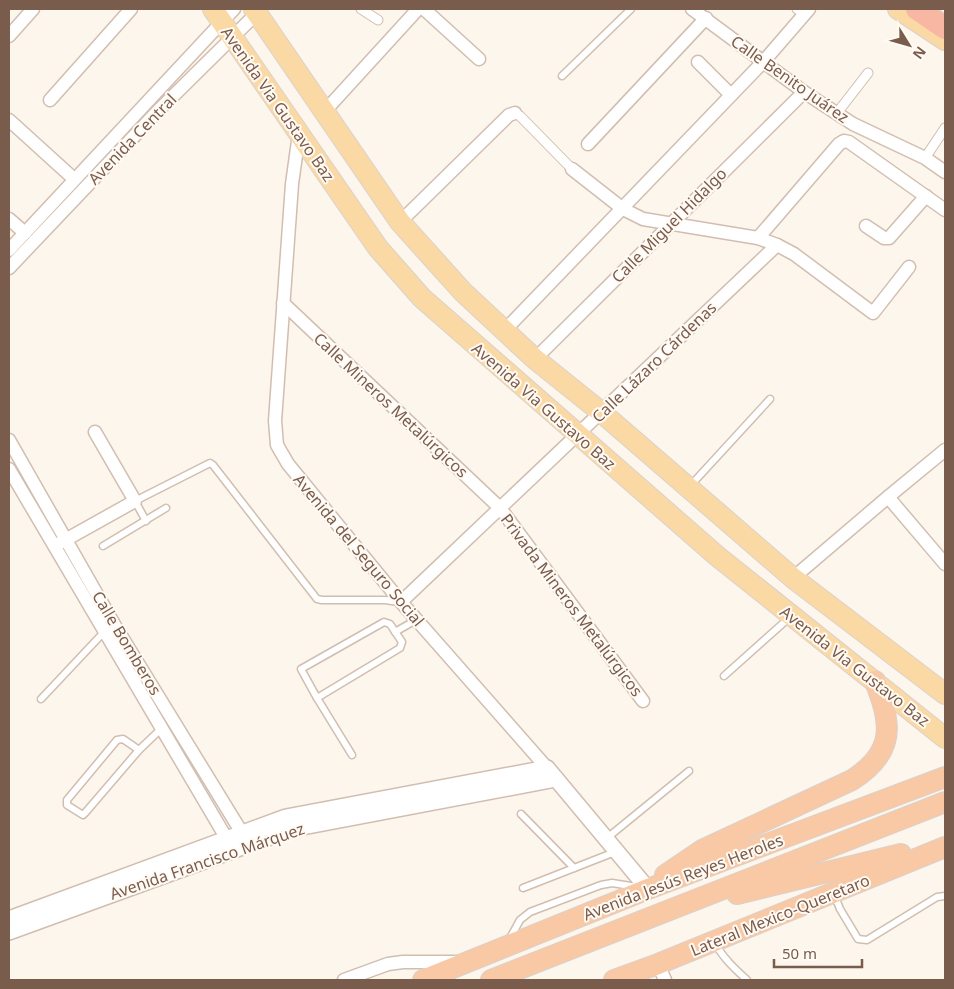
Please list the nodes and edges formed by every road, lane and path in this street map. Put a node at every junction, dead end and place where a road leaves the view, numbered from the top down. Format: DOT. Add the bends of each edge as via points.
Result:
graph roads {
  1 [pos="33,9"];
  2 [pos="131,9"];
  3 [pos="361,9"];
  4 [pos="418,9"];
  5 [pos="424,9"];
  6 [pos="631,9"];
  7 [pos="692,9"];
  8 [pos="898,9"];
  9 [pos="917,9"];
  10 [pos="257,10"];
  11 [pos="804,11"];
  12 [pos="706,18"];
  13 [pos="225,19"];
  14 [pos="378,20"];
  15 [pos="945,28"];
  16 [pos="9,36"];
  17 [pos="945,40"];
  18 [pos="479,59"];
  19 [pos="698,62"];
  20 [pos="764,62"];
  21 [pos="868,73"];
  22 [pos="562,76"];
  23 [pos="804,92"];
  24 [pos="730,95"];
  25 [pos="50,100"];
  26 [pos="324,112"];
  27 [pos="515,113"];
  28 [pos="837,114"];
  29 [pos="9,120"];
  30 [pos="945,128"];
  31 [pos="299,134"];
  32 [pos="588,144"];
  33 [pos="926,158"];
  34 [pos="572,169"];
  35 [pos="945,172"];
  36 [pos="74,179"];
  37 [pos="926,196"];
  38 [pos="623,209"];
  39 [pos="945,210"];
  40 [pos="9,219"];
  41 [pos="400,222"];
  42 [pos="670,224"];
  43 [pos="866,226"];
  44 [pos="25,233"];
  45 [pos="758,238"];
  46 [pos="777,245"];
  47 [pos="9,250"];
  48 [pos="9,268"];
  49 [pos="909,268"];
  50 [pos="283,303"];
  51 [pos="504,331"];
  52 [pos="536,358"];
  53 [pos="770,400"];
  54 [pos="601,412"];
  55 [pos="95,432"];
  56 [pos="578,435"];
  57 [pos="9,440"];
  58 [pos="945,450"];
  59 [pos="9,469"];
  60 [pos="689,488"];
  61 [pos="888,497"];
  62 [pos="135,501"];
  63 [pos="166,508"];
  64 [pos="500,508"];
  65 [pos="146,521"];
  66 [pos="60,543"];
  67 [pos="103,546"];
  68 [pos="945,564"];
  69 [pos="794,578"];
  70 [pos="401,602"];
  71 [pos="791,615"];
  72 [pos="416,620"];
  73 [pos="110,628"];
  74 [pos="395,632"];
  75 [pos="724,676"];
  76 [pos="925,678"];
  77 [pos="875,681"];
  78 [pos="945,683"];
  79 [pos="945,694"];
  80 [pos="317,698"];
  81 [pos="40,699"];
  82 [pos="643,701"];
  83 [pos="174,720"];
  84 [pos="162,728"];
  85 [pos="945,738"];
  86 [pos="139,750"];
  87 [pos="352,755"];
  88 [pos="689,771"];
  89 [pos="552,773"];
  90 [pos="945,778"];
  91 [pos="945,802"];
  92 [pos="521,814"];
  93 [pos="245,838"];
  94 [pos="606,839"];
  95 [pos="945,842"];
  96 [pos="230,844"];
  97 [pos="945,847"];
  98 [pos="616,851"];
  99 [pos="574,868"];
  100 [pos="523,888"];
  101 [pos="648,889"];
  102 [pos="833,893"];
  103 [pos="945,896"];
  104 [pos="662,912"];
  105 [pos="9,919"];
  106 [pos="9,932"];
  107 [pos="715,941"];
  108 [pos="468,962"];
  109 [pos="662,972"];
  110 [pos="344,980"];
  111 [pos="423,980"];
  112 [pos="490,980"];
  113 [pos="614,980"];
  114 [pos="747,980"];
  1 -- 16 [label="street"];
  2 -- 25 [label="street"];
  3 -- 14 [label="street"];
  4 -- 26 [label="street"];
  5 -- 18 [label="street"];
  6 -- 22 [label="lane"];
  7 -- 12 [label="street, Calle Benito Juárez"];
  8 -- 17 [label="main road"];
  9 -- 15 [label="highway"];
  10 -- 13 [label="street, Avenida Central"];
  10 -- 26 [label="main road, Avenida Via Gustavo Baz"];
  11 -- 20 [label="street"];
  12 -- 20 [label="street, Calle Benito Juárez"];
  12 -- 32 [label="street"];
  13 -- 31 [label="main road, Avenida Via Gustavo Baz"];
  13 -- 36 [label="street, Avenida Central"];
  13 -- 48 [label="street, Avenida Central" via="160,109"];
  19 -- 24 [label="street"];
  20 -- 23 [label="street, Calle Benito Juárez"];
  20 -- 24 [label="street"];
  21 -- 28 [label="street"];
  23 -- 28 [label="street, Calle Benito Juárez"];
  23 -- 42 [label="street, Calle Miguel Hidalgo"];
  24 -- 38 [label="street"];
  26 -- 41 [label="main road, Avenida Via Gustavo Baz"];
  27 -- 34 [label="street"];
  27 -- 41 [label="street" via="509,115"];
  28 -- 33 [label="street, Calle Benito Juárez"];
  29 -- 36 [label="street"];
  30 -- 33 [label="street"];
  31 -- 50 [label="street, Avenida del Seguro Social"];
  31 -- 56 [label="main road, Avenida Via Gustavo Baz" via="378,248 422,298"];
  33 -- 35 [label="street, Calle Benito Juárez"];
  34 -- 38 [label="street"];
  36 -- 44 [label="street, Avenida Central"];
  37 -- 39 [label="street"];
  37 -- 43 [label="street" via="887,239"];
  37 -- 45 [label="street" via="844,141"];
  38 -- 42 [label="street" via="643,220"];
  38 -- 51 [label="street"];
  40 -- 44 [label="street"];
  41 -- 51 [label="main road, Avenida Via Gustavo Baz" via="463,292"];
  42 -- 45 [label="street"];
  42 -- 52 [label="street, Calle Miguel Hidalgo"];
  44 -- 47 [label="street, Avenida Central"];
  45 -- 46 [label="street"];
  46 -- 49 [label="street" via="873,313"];
  46 -- 54 [label="street, Calle Lázaro Cárdenas"];
  50 -- 64 [label="street, Calle Mineros Metalúrgicos"];
  50 -- 70 [label="street, Avenida del Seguro Social" via="274,421 276,445 281,456"];
  51 -- 52 [label="main road, Avenida Via Gustavo Baz"];
  52 -- 54 [label="main road, Avenida Via Gustavo Baz"];
  53 -- 60 [label="lane"];
  54 -- 56 [label="street, Calle Lázaro Cárdenas"];
  54 -- 60 [label="main road, Avenida Via Gustavo Baz"];
  55 -- 62 [label="street"];
  56 -- 64 [label="street, Calle Lázaro Cárdenas"];
  56 -- 71 [label="main road, Avenida Via Gustavo Baz" via="717,556"];
  57 -- 66 [label="street, Calle Bomberos"];
  58 -- 61 [label="street"];
  59 -- 66 [label="street, Calle Bomberos"];
  60 -- 69 [label="main road, Avenida Via Gustavo Baz"];
  61 -- 68 [label="street"];
  61 -- 69 [label="street"];
  62 -- 65 [label="lane"];
  62 -- 66 [label="street"];
  62 -- 70 [label="lane" via="210,463 317,599"];
  63 -- 65 [label="lane"];
  64 -- 70 [label="street, Calle Lázaro Cárdenas"];
  64 -- 82 [label="street, Privada Mineros Metalúrgicos"];
  65 -- 67 [label="lane"];
  66 -- 73 [label="street, Calle Bomberos"];
  69 -- 76 [label="main road, Avenida Via Gustavo Baz"];
  70 -- 72 [label="street, Avenida del Seguro Social"];
  71 -- 75 [label="lane"];
  71 -- 77 [label="main road, Avenida Via Gustavo Baz"];
  72 -- 74 [label="lane"];
  72 -- 89 [label="street, Avenida del Seguro Social"];
  73 -- 81 [label="lane"];
  73 -- 83 [label="street, Calle Bomberos"];
  73 -- 84 [label="street, Calle Bomberos"];
  74 -- 80 [label="lane" via="402,642 400,648"];
  74 -- 80 [label="lane" via="390,624 384,622 303,666 301,671"];
  76 -- 78 [label="street"];
  76 -- 79 [label="main road, Avenida Via Gustavo Baz"];
  77 -- 85 [label="main road, Avenida Via Gustavo Baz"];
  77 -- 101 [label="highway" via="887,719 886,736 880,754 868,770 702,850"];
  80 -- 87 [label="lane"];
  83 -- 84 [label="lane"];
  83 -- 93 [label="street, Calle Bomberos"];
  84 -- 86 [label="lane"];
  84 -- 96 [label="street, Calle Bomberos"];
  86 -- 86 [label="lane" via="117,740 67,800 67,805 80,814 86,813"];
  88 -- 94 [label="lane"];
  89 -- 93 [label="street, Avenida Francisco Márquez"];
  89 -- 94 [label="street, Avenida del Seguro Social"];
  90 -- 101 [label="highway, Avenida Jesús Reyes Heroles"];
  91 -- 104 [label="highway, Avenida Jesús Reyes Heroles"];
  92 -- 99 [label="lane"];
  93 -- 96 [label="street, Avenida Francisco Márquez"];
  94 -- 98 [label="street, Avenida del Seguro Social"];
  95 -- 104 [label="highway"];
  96 -- 105 [label="street, Avenida Francisco Márquez"];
  96 -- 106 [label="street, Avenida Francisco Márquez"];
  97 -- 102 [label="highway, Lateral Mexico-Queretaro"];
  98 -- 99 [label="lane"];
  98 -- 101 [label="street, Avenida del Seguro Social"];
  99 -- 100 [label="lane"];
  101 -- 108 [label="highway, Avenida Jesús Reyes Heroles"];
  102 -- 103 [label="lane" via="862,941 937,897"];
  102 -- 107 [label="highway, Lateral Mexico-Queretaro"];
  104 -- 112 [label="highway, Avenida Jesús Reyes Heroles"];
  107 -- 109 [label="highway, Lateral Mexico-Queretaro"];
  107 -- 114 [label="lane" via="720,952"];
  108 -- 110 [label="street" via="388,964"];
  108 -- 111 [label="highway, Avenida Jesús Reyes Heroles"];
  109 -- 113 [label="highway, Lateral Mexico-Queretaro"];
}
